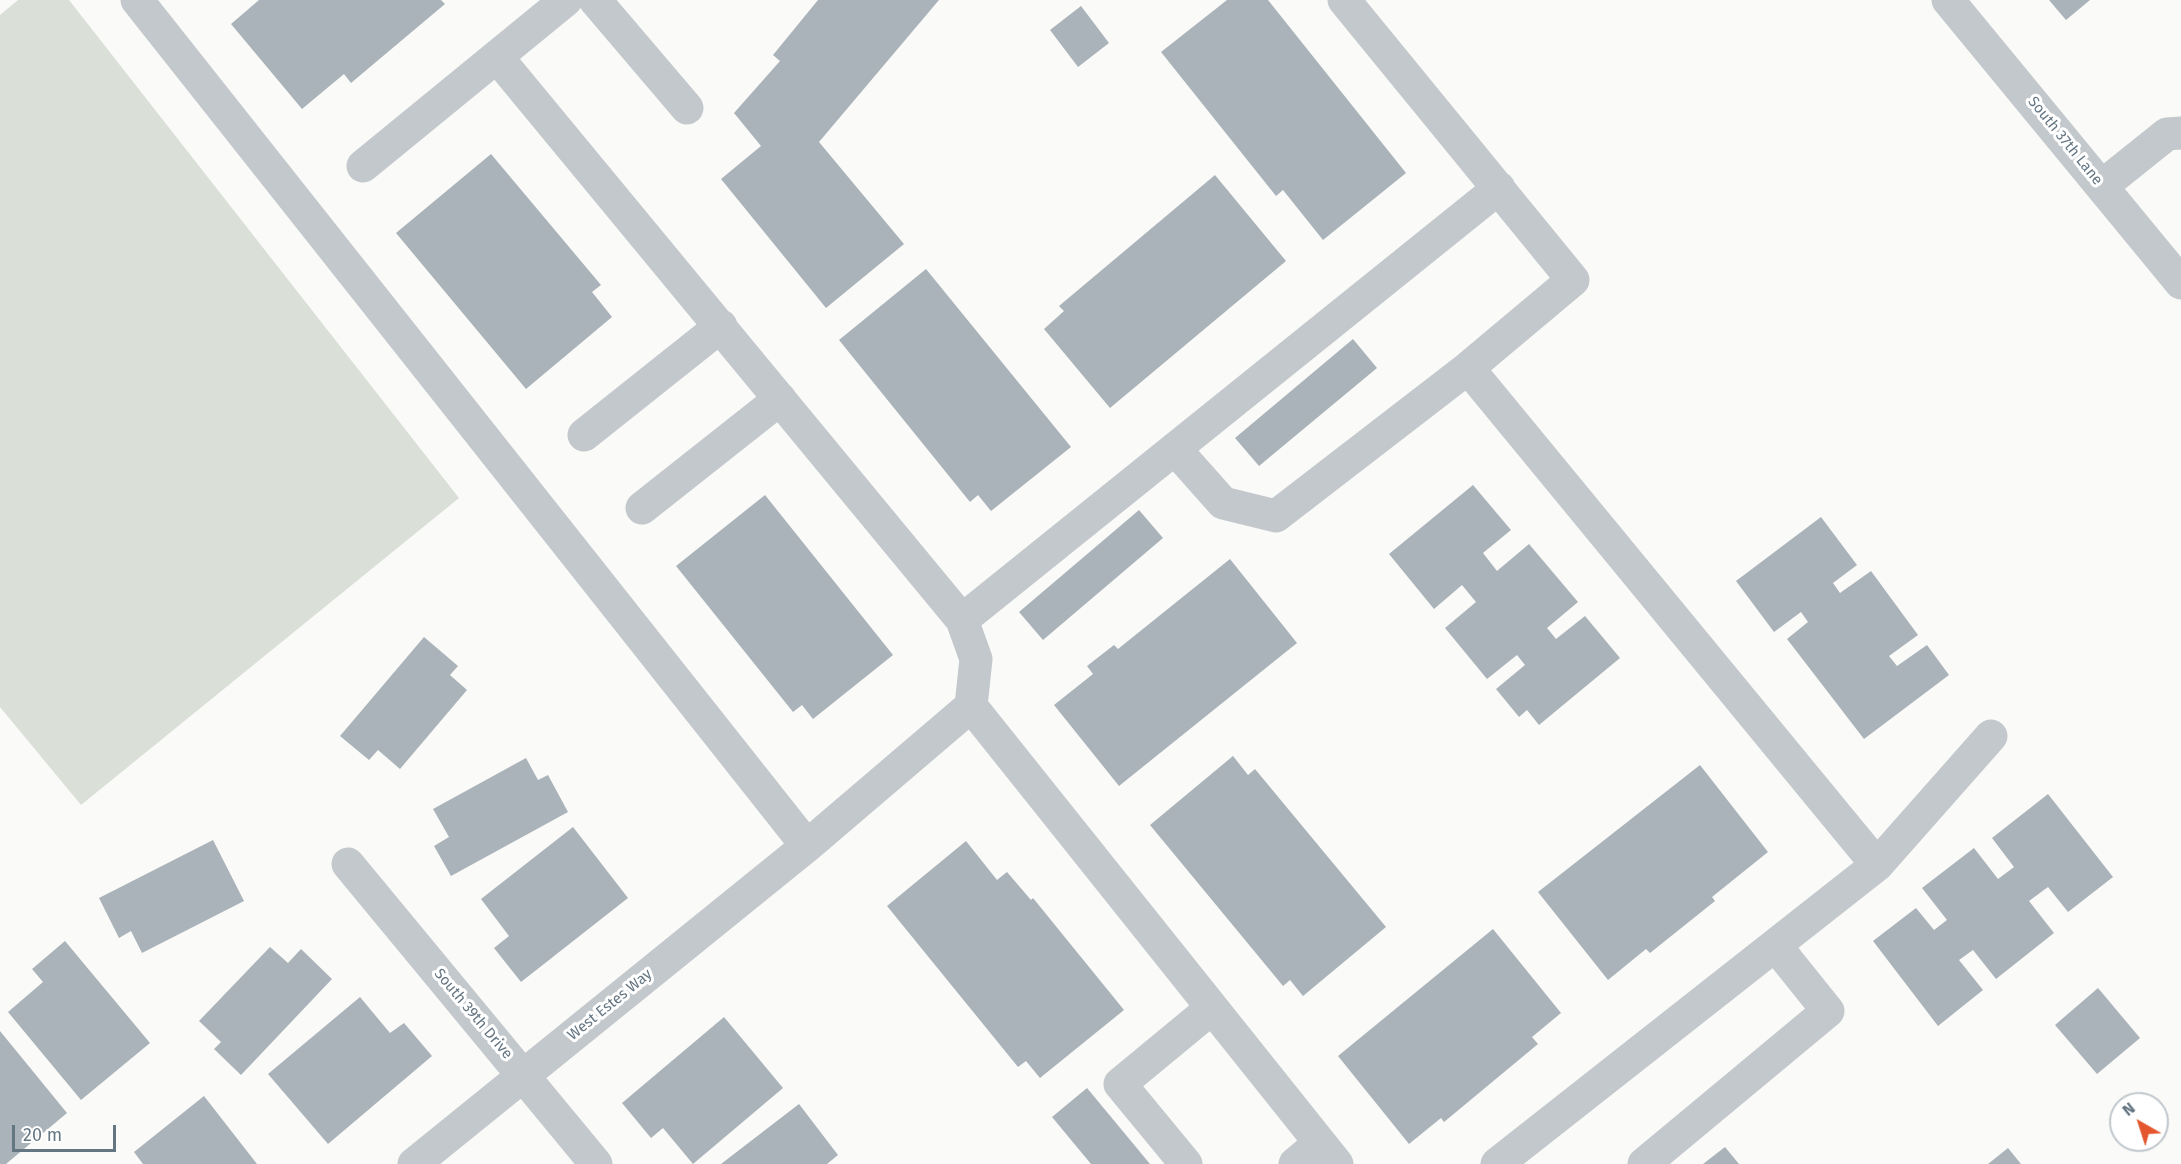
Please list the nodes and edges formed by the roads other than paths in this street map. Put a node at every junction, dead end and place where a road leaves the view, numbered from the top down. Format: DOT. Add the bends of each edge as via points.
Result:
graph roads {
  1 [pos="137,0"];
  2 [pos="566,0"];
  3 [pos="595,0"];
  4 [pos="1344,0"];
  5 [pos="1948,0"];
  6 [pos="497,57"];
  7 [pos="687,108"];
  8 [pos="2181,133"];
  9 [pos="363,166"];
  10 [pos="2102,186"];
  11 [pos="1499,188"];
  12 [pos="2181,283"];
  13 [pos="721,326"];
  14 [pos="1468,368"];
  15 [pos="780,399"];
  16 [pos="584,435"];
  17 [pos="1175,449"];
  18 [pos="642,508"];
  19 [pos="962,620"];
  20 [pos="971,706"];
  21 [pos="1991,736"];
  22 [pos="807,846"];
  23 [pos="348,864"];
  24 [pos="1877,865"];
  25 [pos="1775,945"];
  26 [pos="1212,1008"];
  27 [pos="523,1074"];
  28 [pos="1329,1154"];
  29 [pos="1507,1161"];
  30 [pos="414,1164"];
  31 [pos="596,1164"];
  32 [pos="1186,1164"];
  33 [pos="1295,1164"];
  34 [pos="1644,1164"];
  1 -- 22 [label="street"];
  2 -- 6 [label="street"];
  3 -- 7 [label="street"];
  4 -- 11 [label="street"];
  5 -- 10 [label="street, South 37th Lane"];
  6 -- 9 [label="street"];
  6 -- 13 [label="street"];
  8 -- 10 [label="street" via="2167,134"];
  10 -- 12 [label="street, South 37th Lane"];
  11 -- 14 [label="street" via="1574,280"];
  11 -- 17 [label="street"];
  13 -- 15 [label="street"];
  13 -- 16 [label="street"];
  14 -- 17 [label="street" via="1276,516 1223,503"];
  14 -- 24 [label="street"];
  15 -- 18 [label="street"];
  15 -- 19 [label="street"];
  17 -- 19 [label="street"];
  19 -- 20 [label="street" via="976,659"];
  20 -- 22 [label="street, West Estes Way"];
  20 -- 26 [label="street"];
  21 -- 24 [label="street"];
  22 -- 27 [label="street, West Estes Way"];
  23 -- 27 [label="street, South 39th Drive"];
  24 -- 25 [label="street"];
  25 -- 29 [label="street"];
  25 -- 34 [label="street" via="1828,1011"];
  26 -- 28 [label="street"];
  26 -- 32 [label="street" via="1120,1083"];
  27 -- 30 [label="street, West Estes Way"];
  27 -- 31 [label="street, South 39th Drive"];
  28 -- 33 [label="street"];
}
